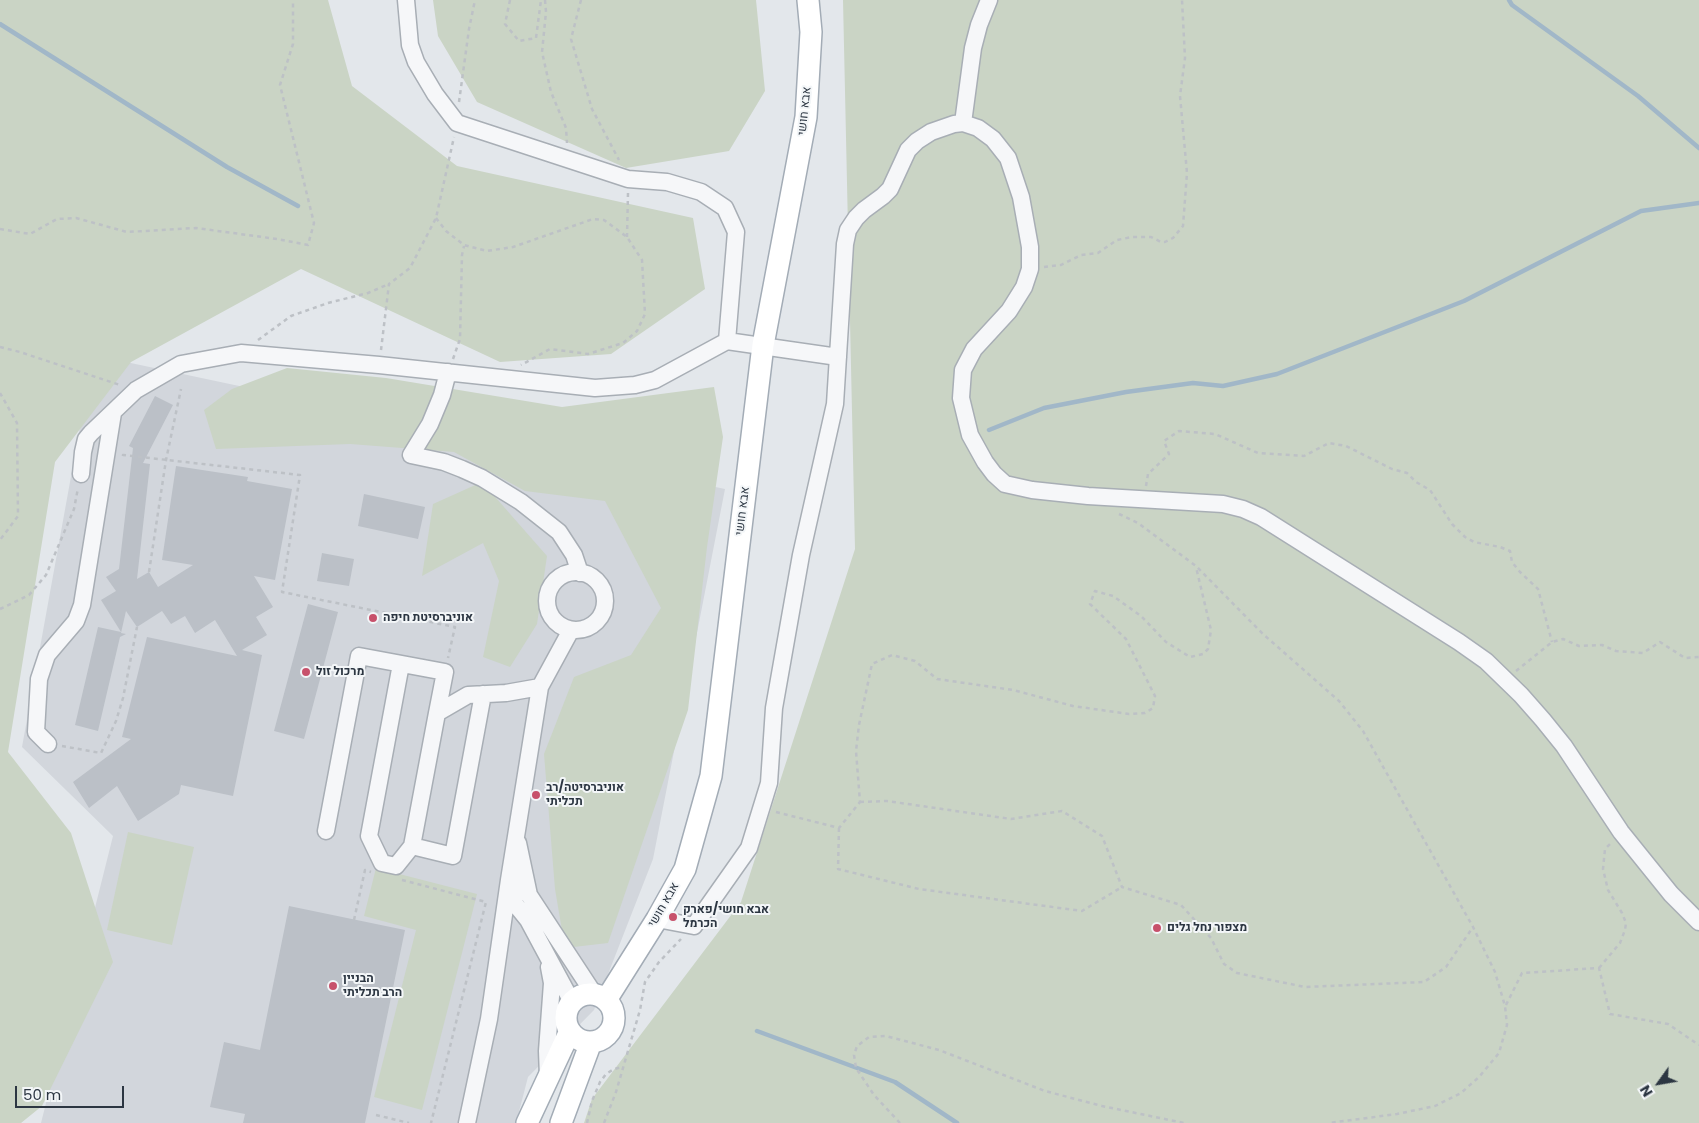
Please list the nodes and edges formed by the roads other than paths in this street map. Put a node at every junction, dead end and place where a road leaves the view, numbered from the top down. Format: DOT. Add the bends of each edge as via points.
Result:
graph roads {
  1 [pos="406,0"];
  2 [pos="808,0"];
  3 [pos="989,0"];
  4 [pos="962,123"];
  5 [pos="727,341"];
  6 [pos="763,345"];
  7 [pos="838,357"];
  8 [pos="448,372"];
  9 [pos="113,413"];
  10 [pos="81,474"];
  11 [pos="580,573"];
  12 [pos="571,630"];
  13 [pos="401,664"];
  14 [pos="540,688"];
  15 [pos="483,694"];
  16 [pos="437,713"];
  17 [pos="48,744"];
  18 [pos="326,831"];
  19 [pos="516,834"];
  20 [pos="412,846"];
  21 [pos="508,887"];
  22 [pos="529,895"];
  23 [pos="657,919"];
  24 [pos="1699,922"];
  25 [pos="548,955"];
  26 [pos="600,997"];
  27 [pos="572,1002"];
  28 [pos="570,1031"];
  29 [pos="591,1042"];
  30 [pos="548,1080"];
  31 [pos="467,1123"];
  32 [pos="527,1123"];
  33 [pos="561,1123"];
  1 -- 5 [label="street" via="410,45 416,62 457,123 628,179 667,182 701,192 725,208 736,232"];
  2 -- 6 [label="main road, אבא חושי" via="811,32 806,116"];
  3 -- 4 [label="street" via="973,48"];
  4 -- 7 [label="street" via="931,132 916,141 908,150 890,189 864,210 848,230 844,244"];
  4 -- 24 [label="street" via="978,128 993,139 1008,158 1027,226 1030,269 1024,287 974,349 963,370 961,398 970,435 994,474 1006,484 1032,490 1223,504 1243,509 1261,517 1459,642 1486,661 1521,694 1564,746 1621,832 1671,894"];
  5 -- 6 [label="street"];
  5 -- 8 [label="street" via="655,380 635,385 595,388"];
  6 -- 7 [label="street"];
  6 -- 23 [label="main road, אבא חושי" via="711,776 685,869"];
  7 -- 23 [label="street" via="835,404 801,555 774,708 770,783 762,809 749,848 694,926"];
  8 -- 9 [label="street" via="241,353 181,364 136,390"];
  8 -- 11 [label="street" via="430,424 411,455 462,469 521,502 559,532 574,555"];
  9 -- 10 [label="street" via="86,439"];
  9 -- 17 [label="street" via="82,605 76,621 47,655 39,679 36,732"];
  11 -- 12 [label="street" via="563,575 555,581 547,596 547,606 555,622"];
  11 -- 12 [label="street" via="594,579 603,591 603,611 590,626"];
  12 -- 14 [label="street"];
  13 -- 16 [label="street" via="445,672"];
  13 -- 18 [label="street" via="359,656"];
  13 -- 20 [label="street" via="369,836 382,863 396,866"];
  14 -- 15 [label="street"];
  14 -- 19 [label="street"];
  15 -- 16 [label="street" via="468,695"];
  15 -- 20 [label="street" via="453,856"];
  16 -- 20 [label="street"];
  19 -- 21 [label="street"];
  19 -- 22 [label="street"];
  21 -- 22 [label="street"];
  21 -- 25 [label="street"];
  21 -- 31 [label="street" via="489,1019"];
  22 -- 26 [label="street"];
  23 -- 26 [label="main road, אבא חושי"];
  25 -- 27 [label="street"];
  25 -- 30 [label="street" via="552,983"];
  26 -- 27 [label="main road" via="586,994"];
  26 -- 29 [label="main road" via="613,1012 612,1026 604,1037"];
  27 -- 28 [label="main road" via="567,1013"];
  28 -- 29 [label="main road" via="579,1039"];
  28 -- 30 [label="main road"];
  29 -- 33 [label="main road"];
  30 -- 32 [label="main road"];
}
